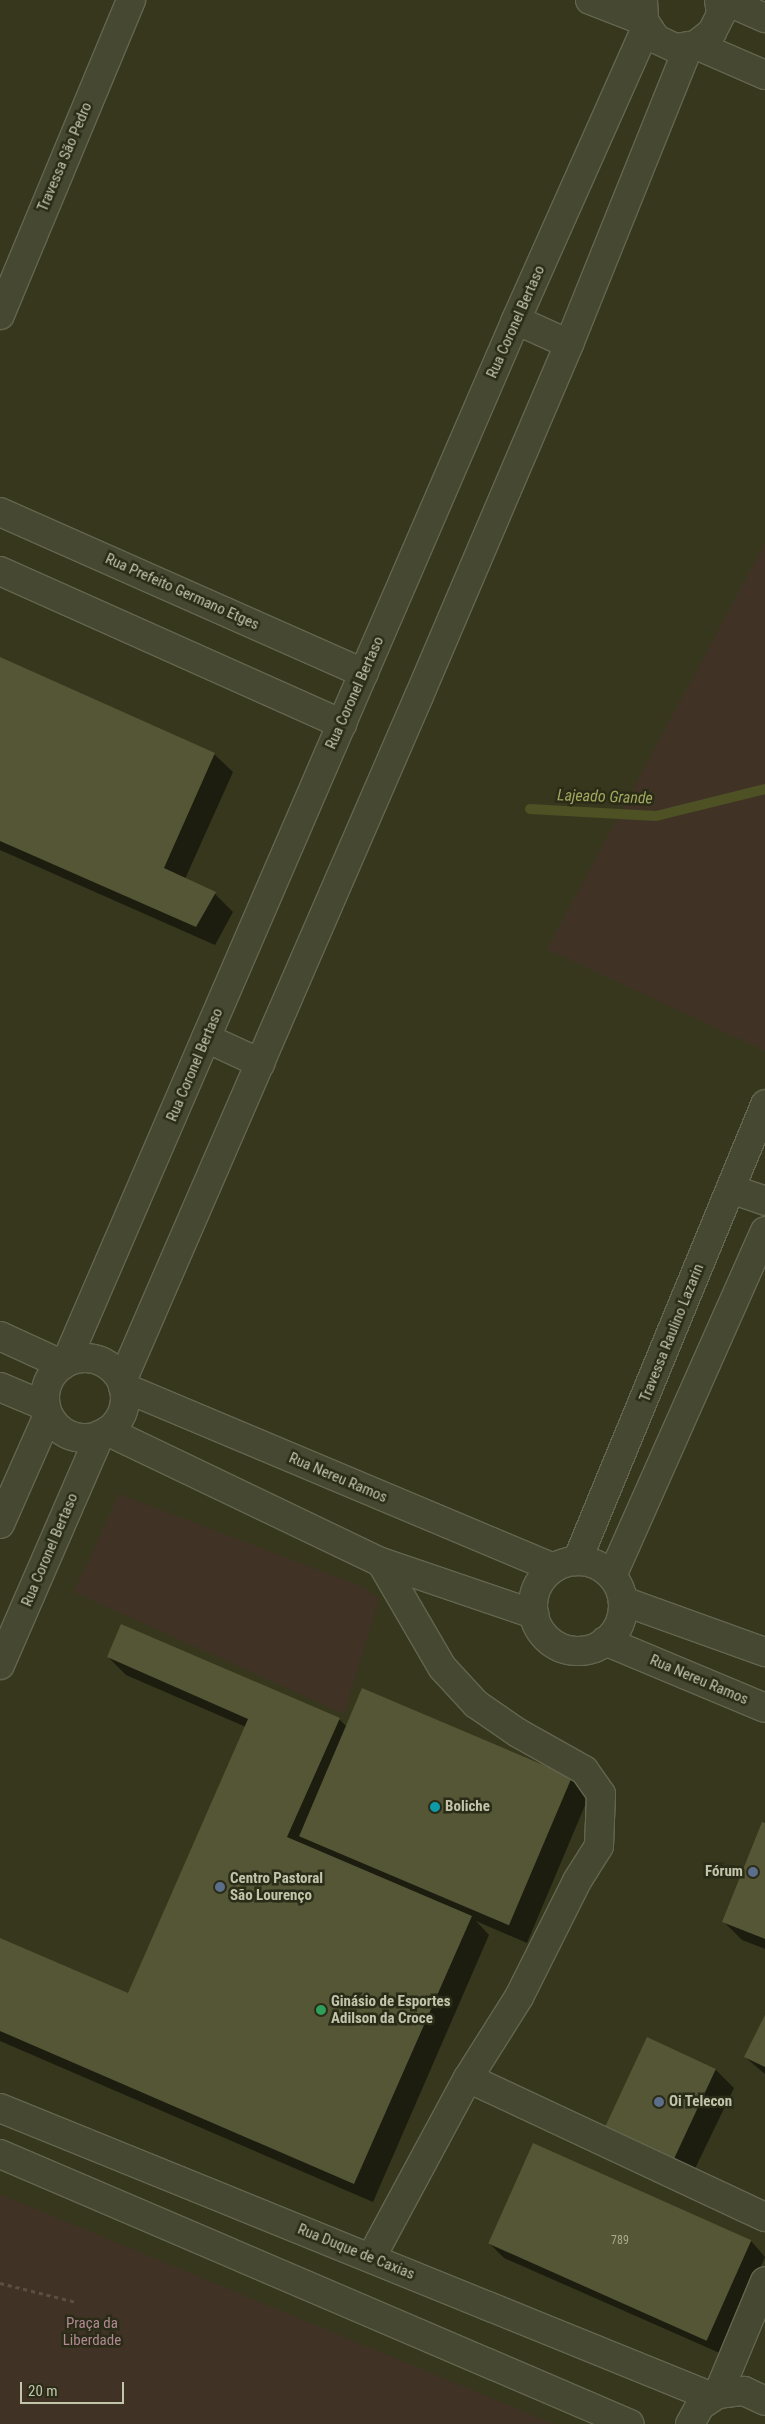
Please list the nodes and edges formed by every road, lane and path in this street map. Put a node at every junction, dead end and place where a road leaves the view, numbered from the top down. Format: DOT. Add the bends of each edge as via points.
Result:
graph roads {
  1 [pos="131,0"];
  2 [pos="590,0"];
  3 [pos="719,0"];
  4 [pos="724,0"];
  5 [pos="644,16"];
  6 [pos="765,18"];
  7 [pos="693,45"];
  8 [pos="765,75"];
  9 [pos="0,315"];
  10 [pos="516,320"];
  11 [pos="569,344"];
  12 [pos="0,512"];
  13 [pos="0,571"];
  14 [pos="364,673"];
  15 [pos="342,724"];
  16 [pos="206,1038"];
  17 [pos="260,1063"];
  18 [pos="765,1104"];
  19 [pos="731,1189"];
  20 [pos="765,1201"];
  21 [pos="765,1231"];
  22 [pos="0,1336"];
  23 [pos="64,1364"];
  24 [pos="122,1384"];
  25 [pos="0,1387"];
  26 [pos="47,1410"];
  27 [pos="103,1433"];
  28 [pos="0,1524"];
  29 [pos="381,1562"];
  30 [pos="565,1564"];
  31 [pos="612,1576"];
  32 [pos="623,1601"];
  33 [pos="534,1614"];
  34 [pos="605,1641"];
  35 [pos="765,1652"];
  36 [pos="0,1665"];
  37 [pos="765,1708"];
  38 [pos="468,2078"];
  39 [pos="0,2108"];
  40 [pos="0,2154"];
  41 [pos="765,2217"];
  42 [pos="372,2256"];
  43 [pos="765,2281"];
  44 [pos="0,2283"];
  45 [pos="76,2302"];
  46 [pos="715,2395"];
  47 [pos="765,2400"];
  48 [pos="630,2424"];
  49 [pos="690,2424"];
  1 -- 9 [label="street, Travessa São Pedro"];
  2 -- 5 [label="street"];
  3 -- 7 [label="street" via="720,14 712,32"];
  4 -- 6 [label="street"];
  5 -- 7 [label="street" via="656,39 675,48"];
  5 -- 10 [label="street, Rua Coronel Bertaso"];
  7 -- 8 [label="street"];
  7 -- 11 [label="street"];
  10 -- 11 [label="street"];
  10 -- 14 [label="street, Rua Coronel Bertaso"];
  11 -- 17 [label="street"];
  12 -- 14 [label="street, Rua Prefeito Germano Etges"];
  13 -- 15 [label="street"];
  14 -- 15 [label="street, Rua Coronel Bertaso"];
  15 -- 16 [label="street, Rua Coronel Bertaso"];
  16 -- 17 [label="street"];
  16 -- 23 [label="street, Rua Coronel Bertaso"];
  17 -- 24 [label="street"];
  18 -- 19 [label="street, Travessa Raulino Lazarin"];
  19 -- 20 [label="street"];
  19 -- 30 [label="street, Travessa Raulino Lazarin"];
  21 -- 31 [label="street"];
  22 -- 23 [label="street"];
  23 -- 24 [label="street" via="79,1358 104,1362"];
  23 -- 26 [label="street" via="49,1380"];
  24 -- 27 [label="street" via="124,1406 119,1418"];
  24 -- 30 [label="street, Rua Nereu Ramos"];
  25 -- 26 [label="street"];
  26 -- 27 [label="street" via="66,1433 82,1437"];
  26 -- 28 [label="street"];
  27 -- 29 [label="street"];
  27 -- 36 [label="street, Rua Coronel Bertaso"];
  29 -- 33 [label="street"];
  29 -- 38 [label="street" via="442,1667 476,1704 518,1733 584,1770 601,1794 599,1846 577,1881 519,1997"];
  30 -- 31 [label="street" via="602,1568"];
  30 -- 33 [label="street" via="536,1588"];
  31 -- 32 [label="street"];
  32 -- 34 [label="street" via="616,1631"];
  32 -- 35 [label="street"];
  33 -- 34 [label="street" via="545,1637 566,1650 592,1649"];
  34 -- 37 [label="street, Rua Nereu Ramos"];
  38 -- 41 [label="street"];
  38 -- 42 [label="street" via="446,2125"];
  39 -- 42 [label="street, Rua Duque de Caxias"];
  40 -- 48 [label="street"];
  42 -- 46 [label="street, Rua Duque de Caxias"];
  43 -- 46 [label="street"];
  44 -- 45 [label="path"];
  46 -- 47 [label="street" via="744,2391"];
  46 -- 49 [label="street" via="700,2406"];
}
